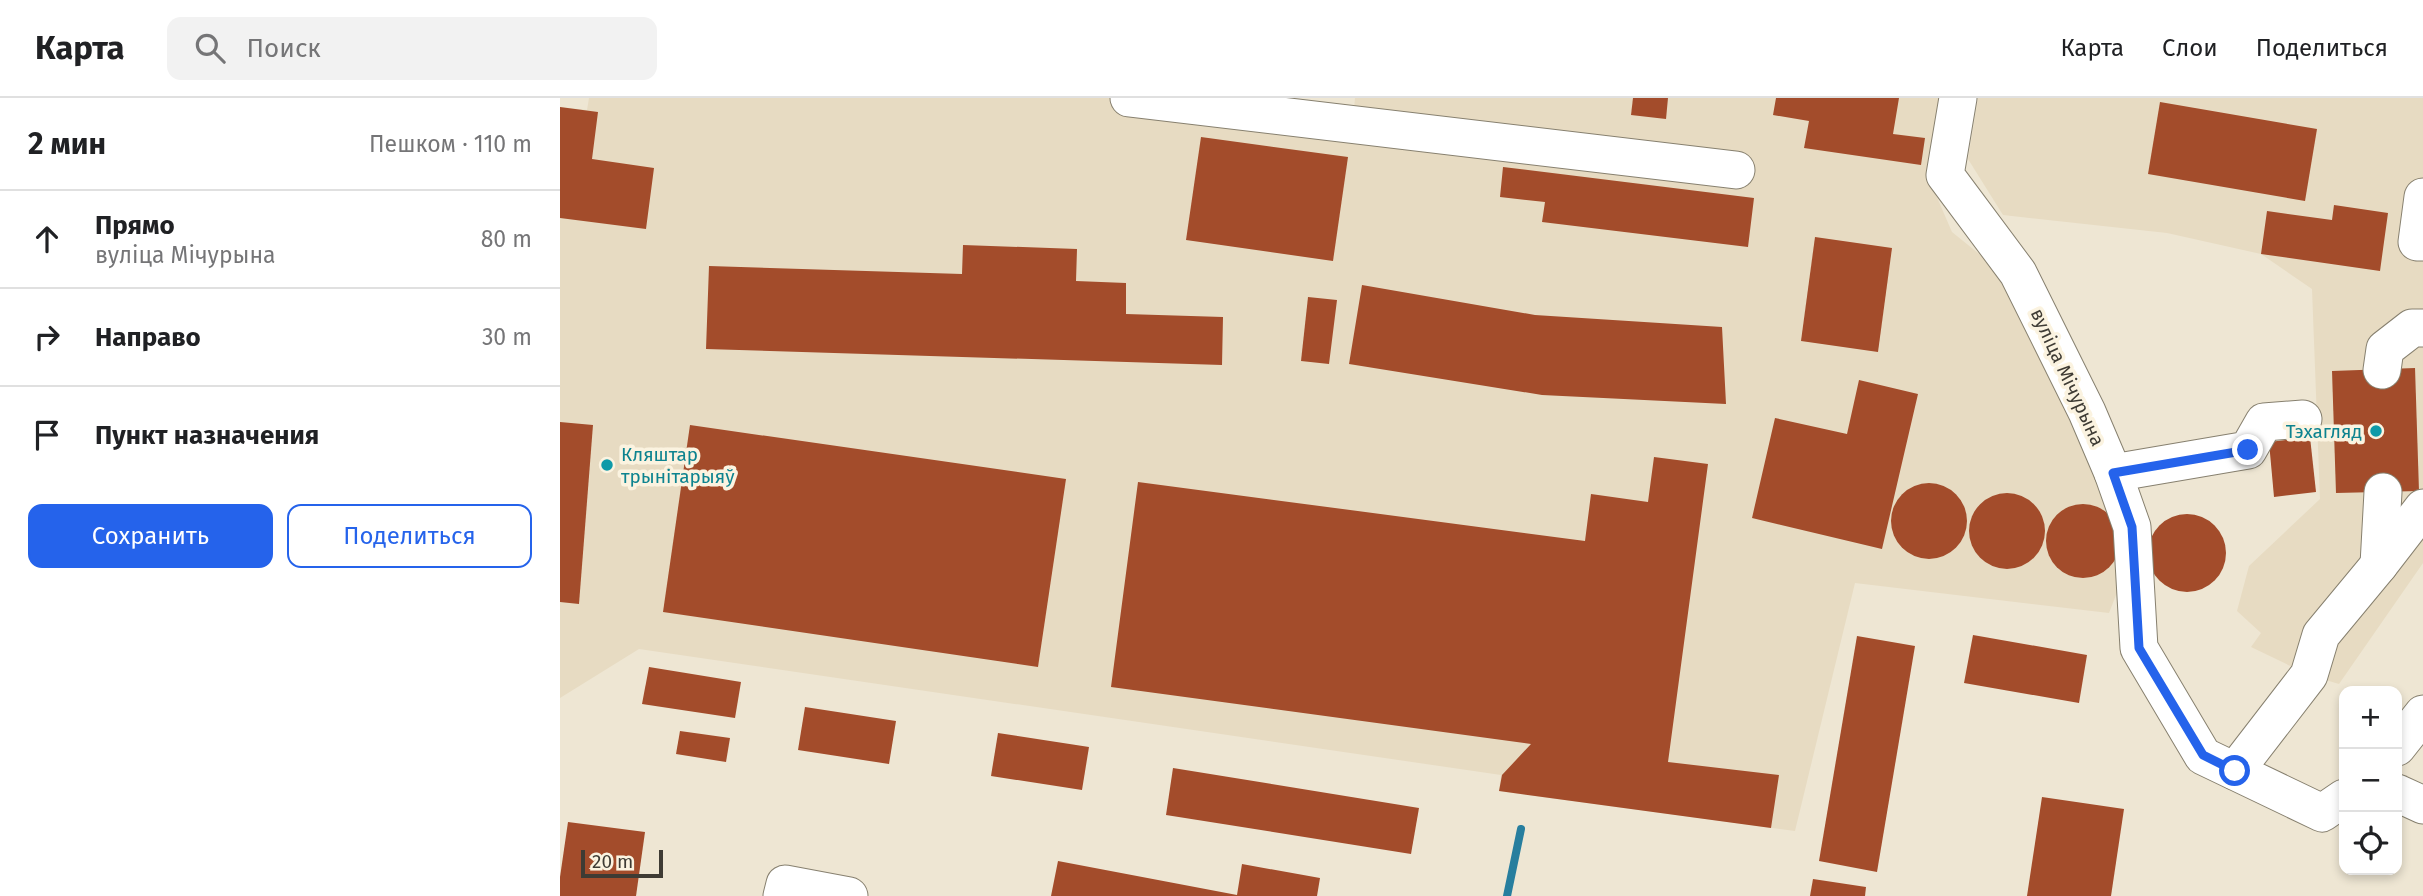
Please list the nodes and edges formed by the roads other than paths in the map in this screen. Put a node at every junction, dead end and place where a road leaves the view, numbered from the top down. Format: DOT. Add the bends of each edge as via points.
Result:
graph roads {
  1 [pos="1129,98"];
  2 [pos="1958,98"];
  3 [pos="1737,170"];
  4 [pos="2423,197"];
  5 [pos="2423,243"];
  6 [pos="2423,328"];
  7 [pos="2382,370"];
  8 [pos="2303,419"];
  9 [pos="2113,473"];
  10 [pos="2383,492"];
  11 [pos="2423,508"];
  12 [pos="2379,565"];
  13 [pos="2423,714"];
  14 [pos="2402,741"];
  15 [pos="2235,771"];
  16 [pos="2402,795"];
  17 [pos="2339,801"];
  18 [pos="2423,805"];
  19 [pos="782,896"];
  20 [pos="849,896"];
  1 -- 3 [label="street"];
  2 -- 9 [label="street, вуліца Мічурына" via="1945,174 2018,273"];
  4 -- 5 [label="street" via="2417,242"];
  6 -- 7 [label="street" via="2412,328 2385,349"];
  8 -- 9 [label="street" via="2264,422 2248,450"];
  9 -- 15 [label="street, вуліца Мічурына" via="2132,527 2139,648 2203,755"];
  10 -- 12 [label="street"];
  11 -- 12 [label="street"];
  12 -- 15 [label="street" via="2321,635 2309,675"];
  13 -- 14 [label="street"];
  15 -- 17 [label="street, вуліца Мічурына" via="2322,813"];
  16 -- 18 [label="street"];
  19 -- 20 [label="street" via="785,884"];
}
